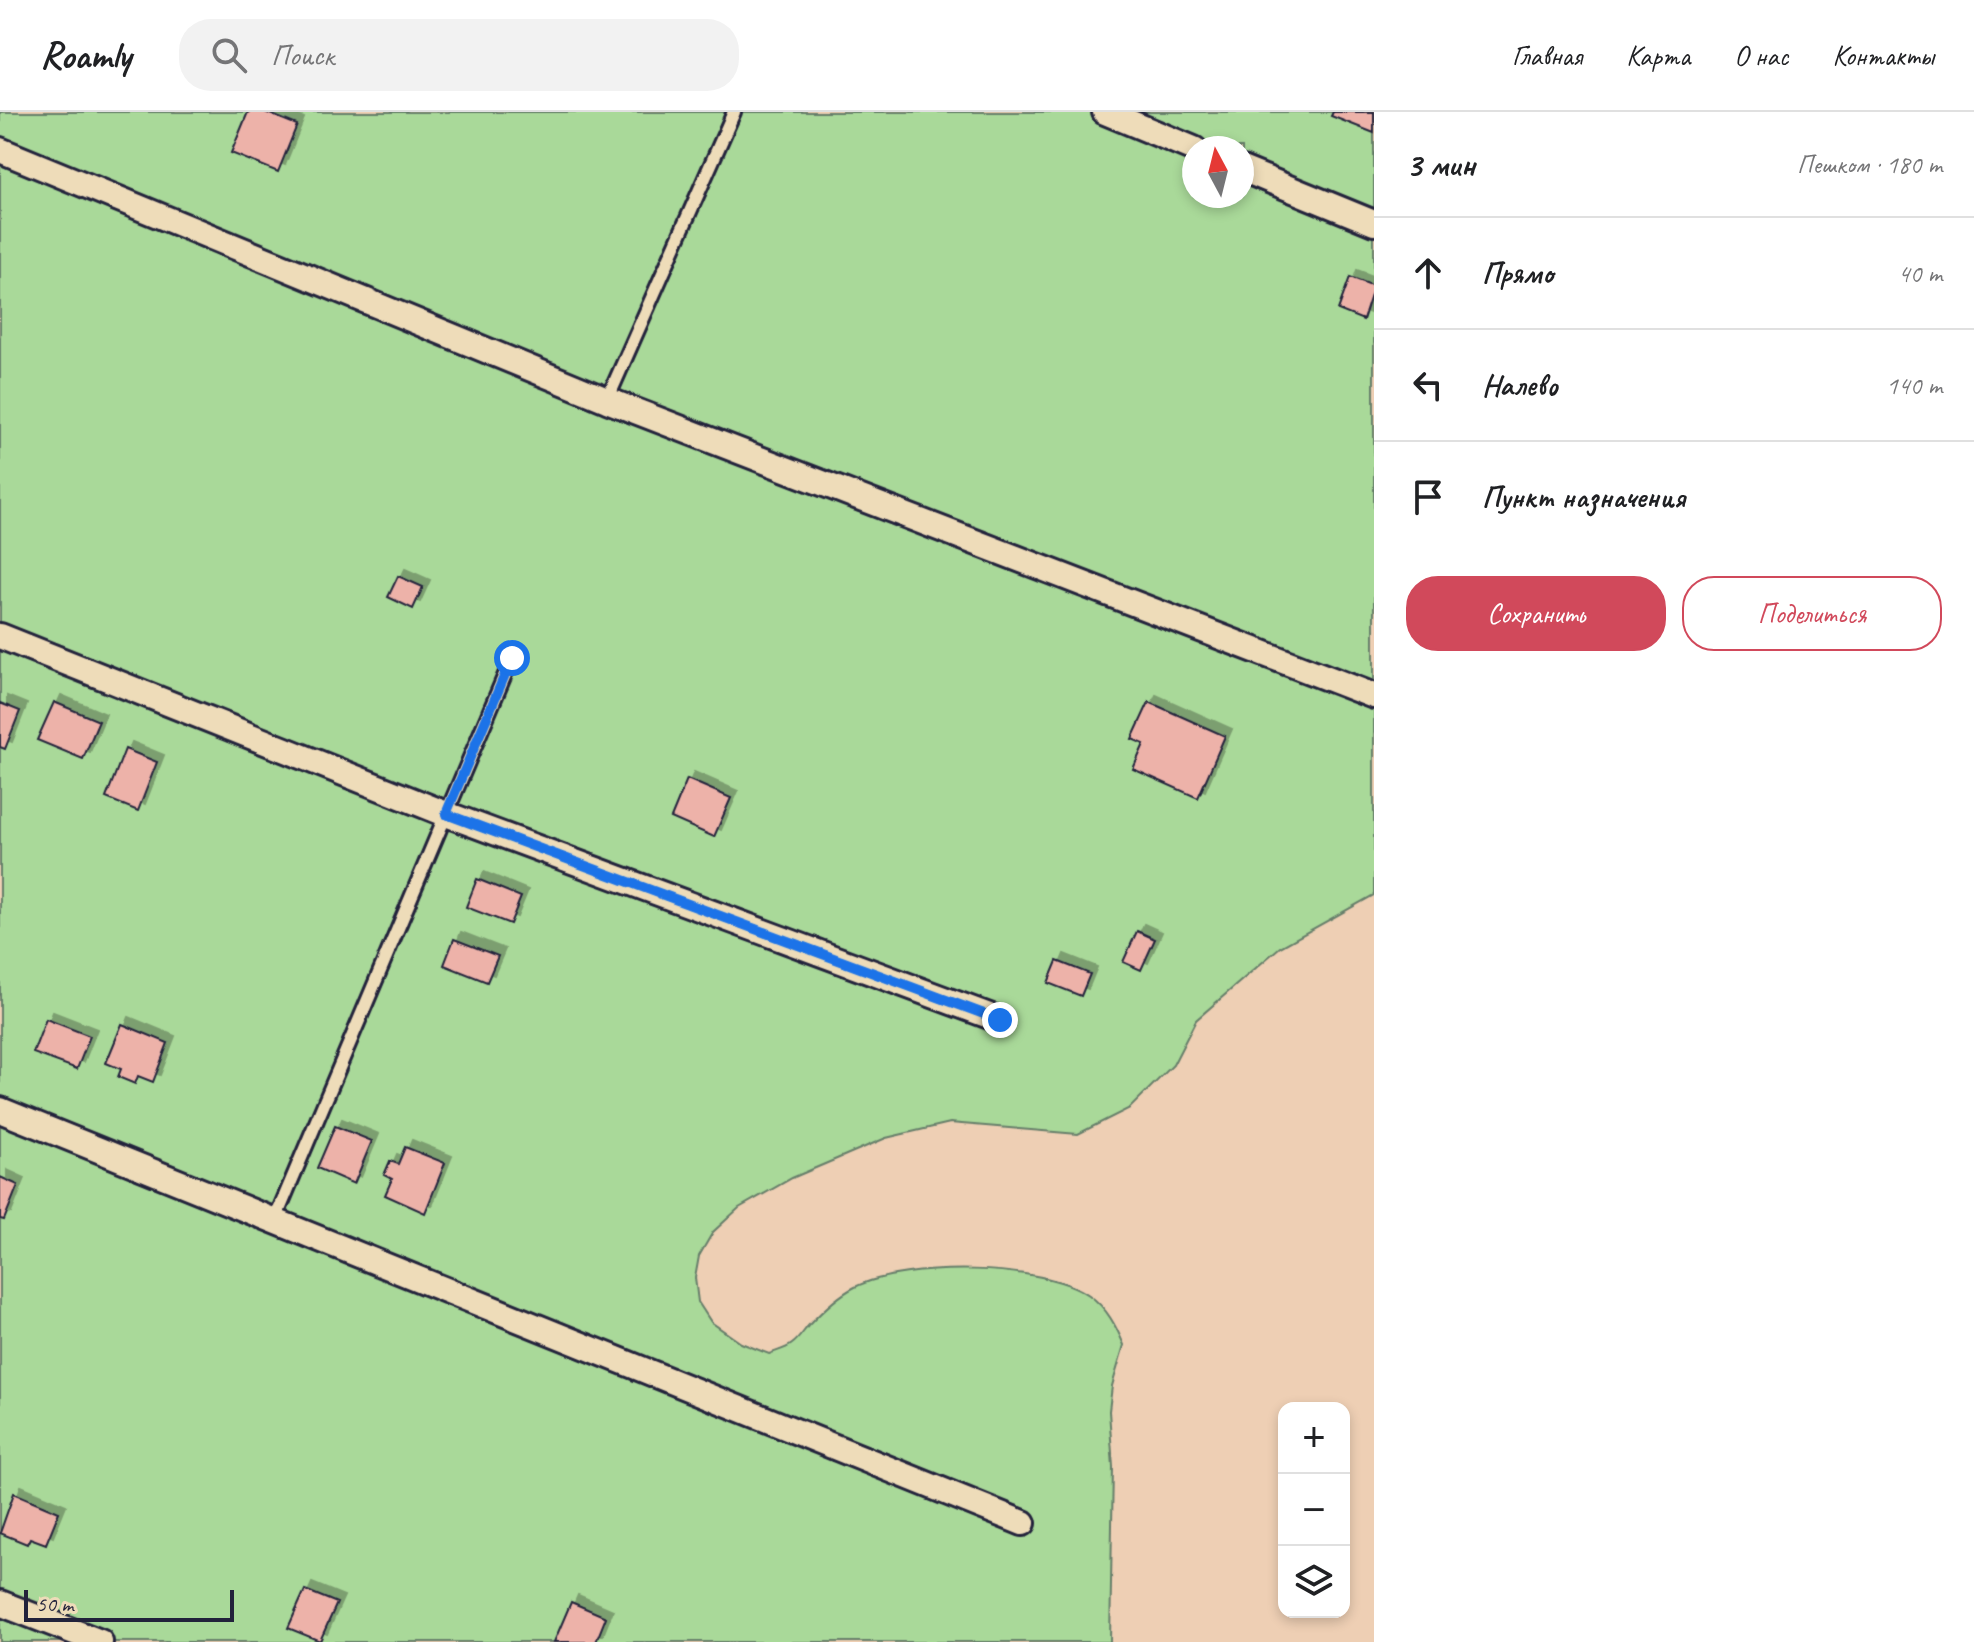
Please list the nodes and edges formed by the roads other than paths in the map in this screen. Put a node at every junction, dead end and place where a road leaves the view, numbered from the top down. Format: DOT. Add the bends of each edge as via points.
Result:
graph roads {
  1 [pos="734,112"];
  2 [pos="1105,112"];
  3 [pos="1182,144"];
  4 [pos="0,150"];
  5 [pos="1254,174"];
  6 [pos="1374,223"];
  7 [pos="607,400"];
  8 [pos="0,636"];
  9 [pos="512,658"];
  10 [pos="1374,696"];
  11 [pos="446,814"];
  12 [pos="1000,1020"];
  13 [pos="0,1110"];
  14 [pos="274,1222"];
  15 [pos="1023,1523"];
  16 [pos="0,1603"];
  17 [pos="100,1642"];
  1 -- 7 [label="lane"];
  2 -- 3 [label="street"];
  4 -- 7 [label="street"];
  5 -- 6 [label="street"];
  7 -- 10 [label="street"];
  8 -- 11 [label="street"];
  9 -- 11 [label="lane"];
  11 -- 12 [label="street"];
  11 -- 14 [label="lane"];
  13 -- 14 [label="street"];
  14 -- 15 [label="street"];
  16 -- 17 [label="street"];
}
